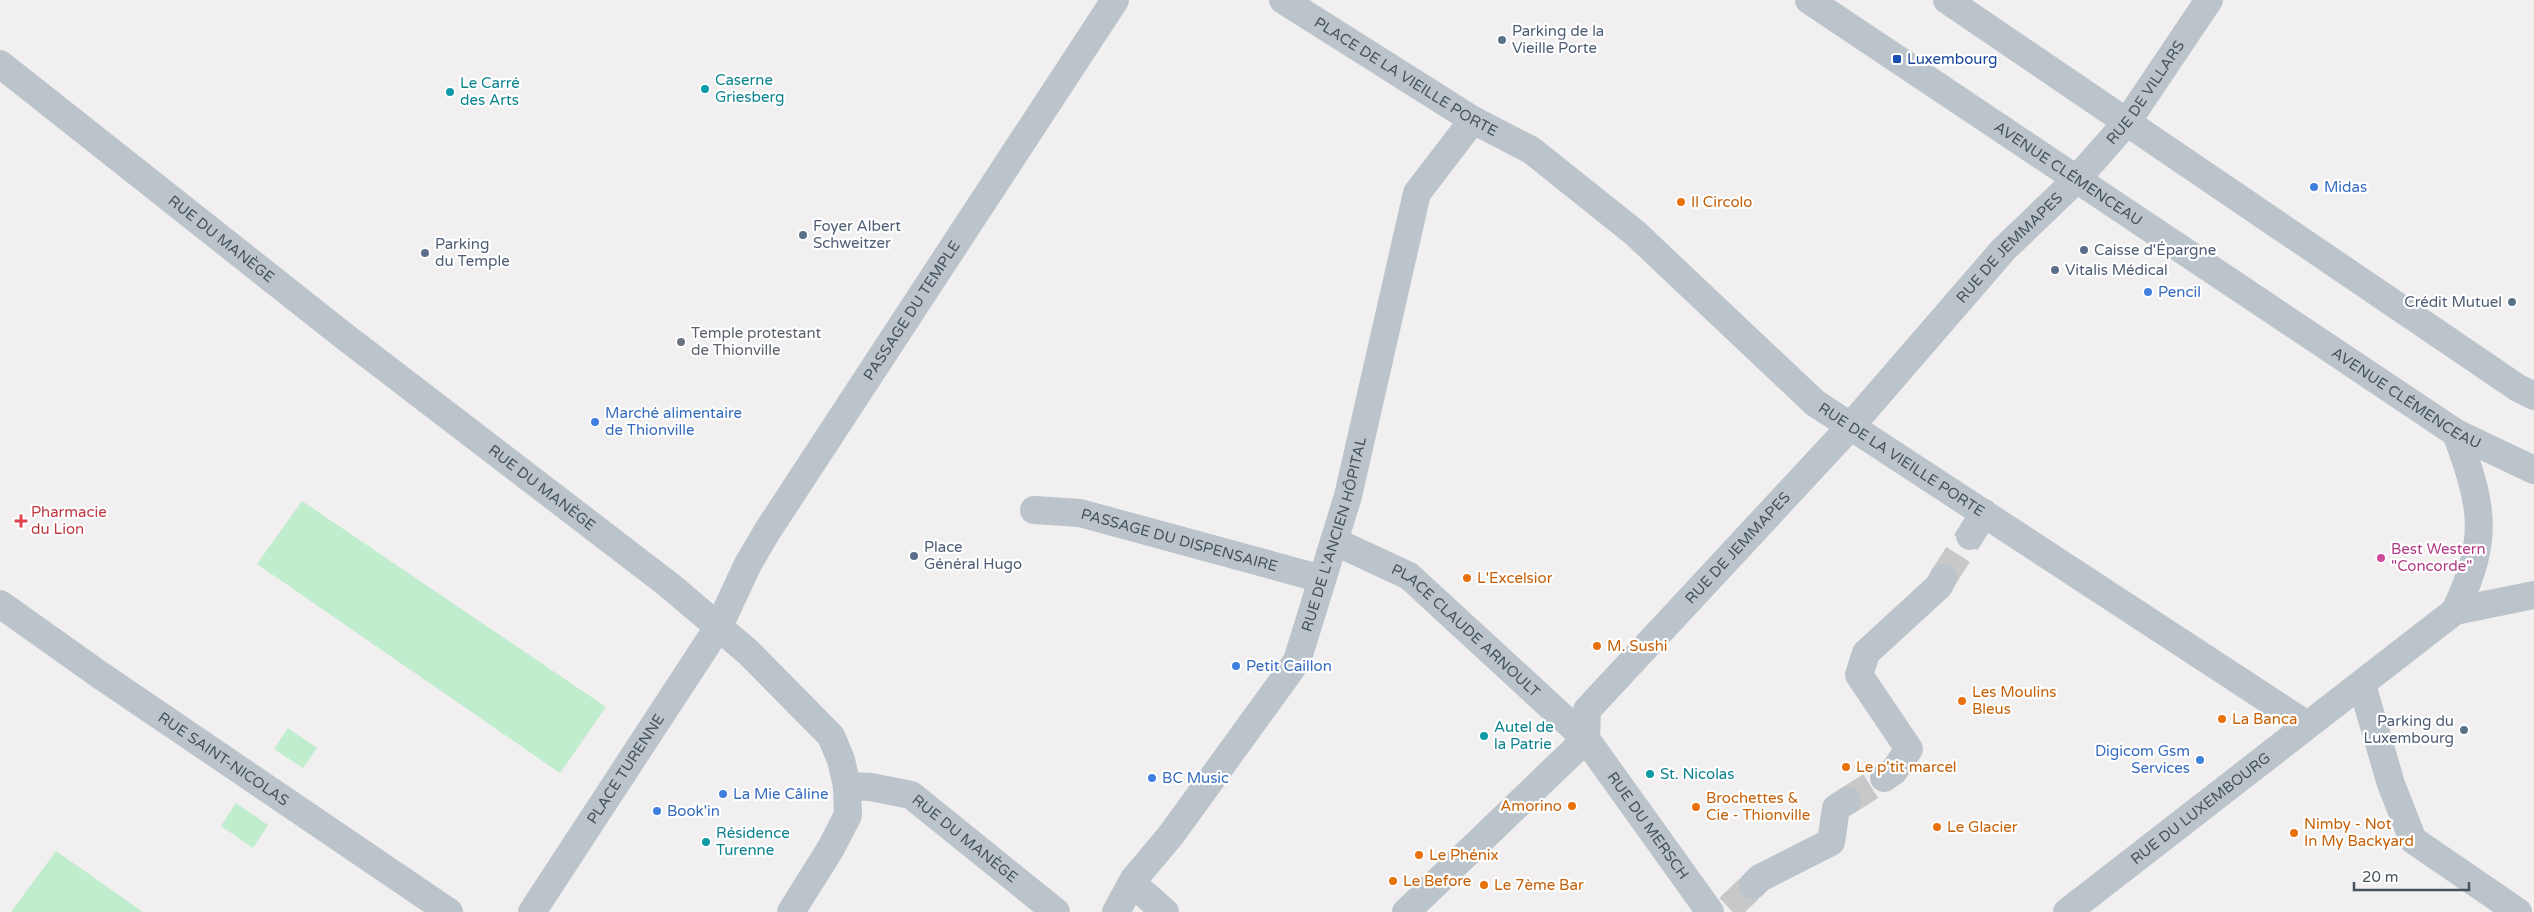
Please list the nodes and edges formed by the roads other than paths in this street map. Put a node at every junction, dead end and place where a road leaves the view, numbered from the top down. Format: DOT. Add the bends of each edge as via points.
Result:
graph roads {
  1 [pos="1115,0"];
  2 [pos="1283,0"];
  3 [pos="1809,0"];
  4 [pos="1947,0"];
  5 [pos="2209,0"];
  6 [pos="0,64"];
  7 [pos="1473,120"];
  8 [pos="2127,122"];
  9 [pos="1531,150"];
  10 [pos="2076,180"];
  11 [pos="2534,396"];
  12 [pos="1850,427"];
  13 [pos="2456,433"];
  14 [pos="2534,470"];
  15 [pos="1034,510"];
  16 [pos="1984,513"];
  17 [pos="1970,536"];
  18 [pos="1334,541"];
  19 [pos="1944,578"];
  20 [pos="1322,579"];
  21 [pos="2534,595"];
  22 [pos="0,604"];
  23 [pos="2455,611"];
  24 [pos="719,626"];
  25 [pos="2362,684"];
  26 [pos="2307,725"];
  27 [pos="1586,739"];
  28 [pos="1884,778"];
  29 [pos="847,786"];
  30 [pos="1847,802"];
  31 [pos="1132,883"];
  32 [pos="1753,885"];
  33 [pos="1721,911"];
  34 [pos="449,912"];
  35 [pos="532,912"];
  36 [pos="791,912"];
  37 [pos="1056,912"];
  38 [pos="1116,912"];
  39 [pos="1165,912"];
  40 [pos="1406,912"];
  41 [pos="2067,912"];
  42 [pos="2518,912"];
  1 -- 24 [label="street, PASSAGE DU TEMPLE" via="768,530"];
  2 -- 7 [label="street, PLACE DE LA VIEILLE PORTE"];
  3 -- 10 [label="street, AVENUE CLÉMENCEAU"];
  4 -- 8 [label="street"];
  5 -- 8 [label="street, RUE DE VILLARS"];
  6 -- 24 [label="street, RUE DU MANÈGE"];
  7 -- 9 [label="street, PLACE DE LA VIEILLE PORTE"];
  7 -- 18 [label="street, RUE DE L'ANCIEN HÔPITAL" via="1417,193 1348,496"];
  8 -- 10 [label="street, RUE DE VILLARS"];
  8 -- 11 [label="street"];
  9 -- 12 [label="street, RUE DE LA VIEILLE PORTE" via="1635,233 1815,403"];
  10 -- 12 [label="street, RUE DE JEMMAPES" via="2003,250"];
  10 -- 13 [label="street, AVENUE CLÉMENCEAU"];
  12 -- 16 [label="street, RUE DE LA VIEILLE PORTE"];
  12 -- 27 [label="street, RUE DE JEMMAPES" via="1587,710"];
  13 -- 14 [label="street, AVENUE CLÉMENCEAU"];
  13 -- 23 [label="street" via="2473,480 2480,526 2476,555"];
  15 -- 20 [label="street, PASSAGE DU DISPENSAIRE" via="1080,513"];
  16 -- 17 [label="street"];
  16 -- 26 [label="street, RUE DE LA VIEILLE PORTE"];
  18 -- 20 [label="street, RUE DE L'ANCIEN HÔPITAL"];
  18 -- 27 [label="street, PLACE CLAUDE ARNOULT" via="1409,576"];
  19 -- 28 [label="street" via="1866,653 1859,675 1909,749 1894,771"];
  20 -- 31 [label="street, RUE DE L'ANCIEN HÔPITAL" via="1297,661 1171,835"];
  21 -- 23 [label="street"];
  22 -- 34 [label="street, RUE SAINT-NICOLAS"];
  23 -- 25 [label="street, RUE DU LUXEMBOURG"];
  24 -- 29 [label="street, RUE DU MANÈGE" via="831,736"];
  24 -- 35 [label="street, PLACE TURENNE"];
  25 -- 26 [label="street, RUE DU LUXEMBOURG"];
  25 -- 42 [label="street" via="2391,784 2413,840"];
  26 -- 41 [label="street, RUE DU LUXEMBOURG"];
  27 -- 33 [label="street, RUE DU MERSCH"];
  27 -- 40 [label="street"];
  29 -- 36 [label="street" via="848,815"];
  29 -- 37 [label="street, RUE DU MANÈGE" via="911,795"];
  30 -- 32 [label="street" via="1836,808 1831,842 1760,878"];
  31 -- 38 [label="street, RUE DE L'ANCIEN HÔPITAL"];
  31 -- 39 [label="street"];
}
